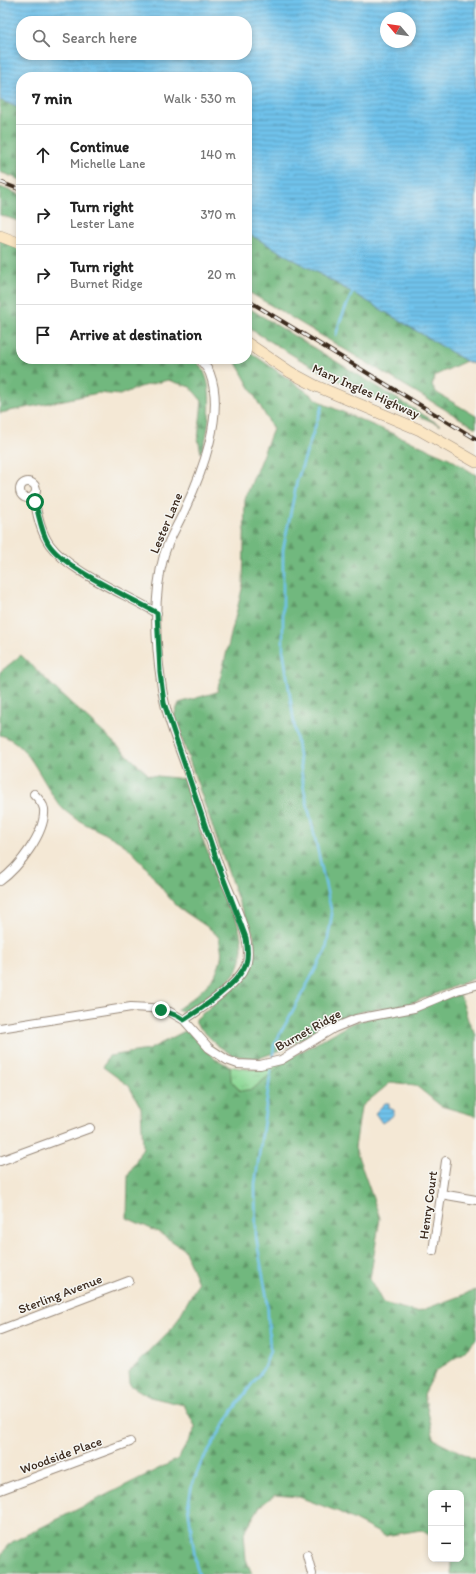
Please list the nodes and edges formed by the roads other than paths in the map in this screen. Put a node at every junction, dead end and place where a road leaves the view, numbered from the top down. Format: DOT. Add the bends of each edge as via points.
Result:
graph roads {
  1 [pos="0,236"];
  2 [pos="16,242"];
  3 [pos="252,346"];
  4 [pos="204,364"];
  5 [pos="476,462"];
  6 [pos="34,495"];
  7 [pos="157,613"];
  8 [pos="34,794"];
  9 [pos="0,881"];
  10 [pos="476,985"];
  11 [pos="184,1020"];
  12 [pos="0,1028"];
  13 [pos="90,1128"];
  14 [pos="0,1161"];
  15 [pos="446,1161"];
  16 [pos="441,1194"];
  17 [pos="476,1200"];
  18 [pos="434,1251"];
  19 [pos="129,1281"];
  20 [pos="0,1330"];
  21 [pos="130,1442"];
  22 [pos="0,1490"];
  23 [pos="307,1555"];
  24 [pos="312,1574"];
  1 -- 2 [label="street"];
  3 -- 5 [label="street, Mary Ingles Highway" via="316,386 420,430"];
  4 -- 7 [label="street, Lester Lane" via="209,371 214,394 210,444 189,501 164,554"];
  6 -- 7 [label="street" via="45,536 59,556 78,570"];
  7 -- 11 [label="street, Lester Lane" via="164,703 248,949 245,967 230,985"];
  8 -- 9 [label="street" via="44,809 36,838 20,863"];
  10 -- 11 [label="street, Burnet Ridge" via="414,1008 356,1019 334,1028 281,1060 260,1065 238,1064 227,1060 209,1048"];
  11 -- 12 [label="street, Burnet Ridge" via="170,1012 147,1007 131,1007"];
  13 -- 14 [label="street"];
  15 -- 16 [label="street, Henry Court"];
  16 -- 17 [label="street"];
  16 -- 18 [label="street, Henry Court"];
  19 -- 20 [label="street, Sterling Avenue"];
  21 -- 22 [label="street, Woodside Place"];
  23 -- 24 [label="street"];
}
